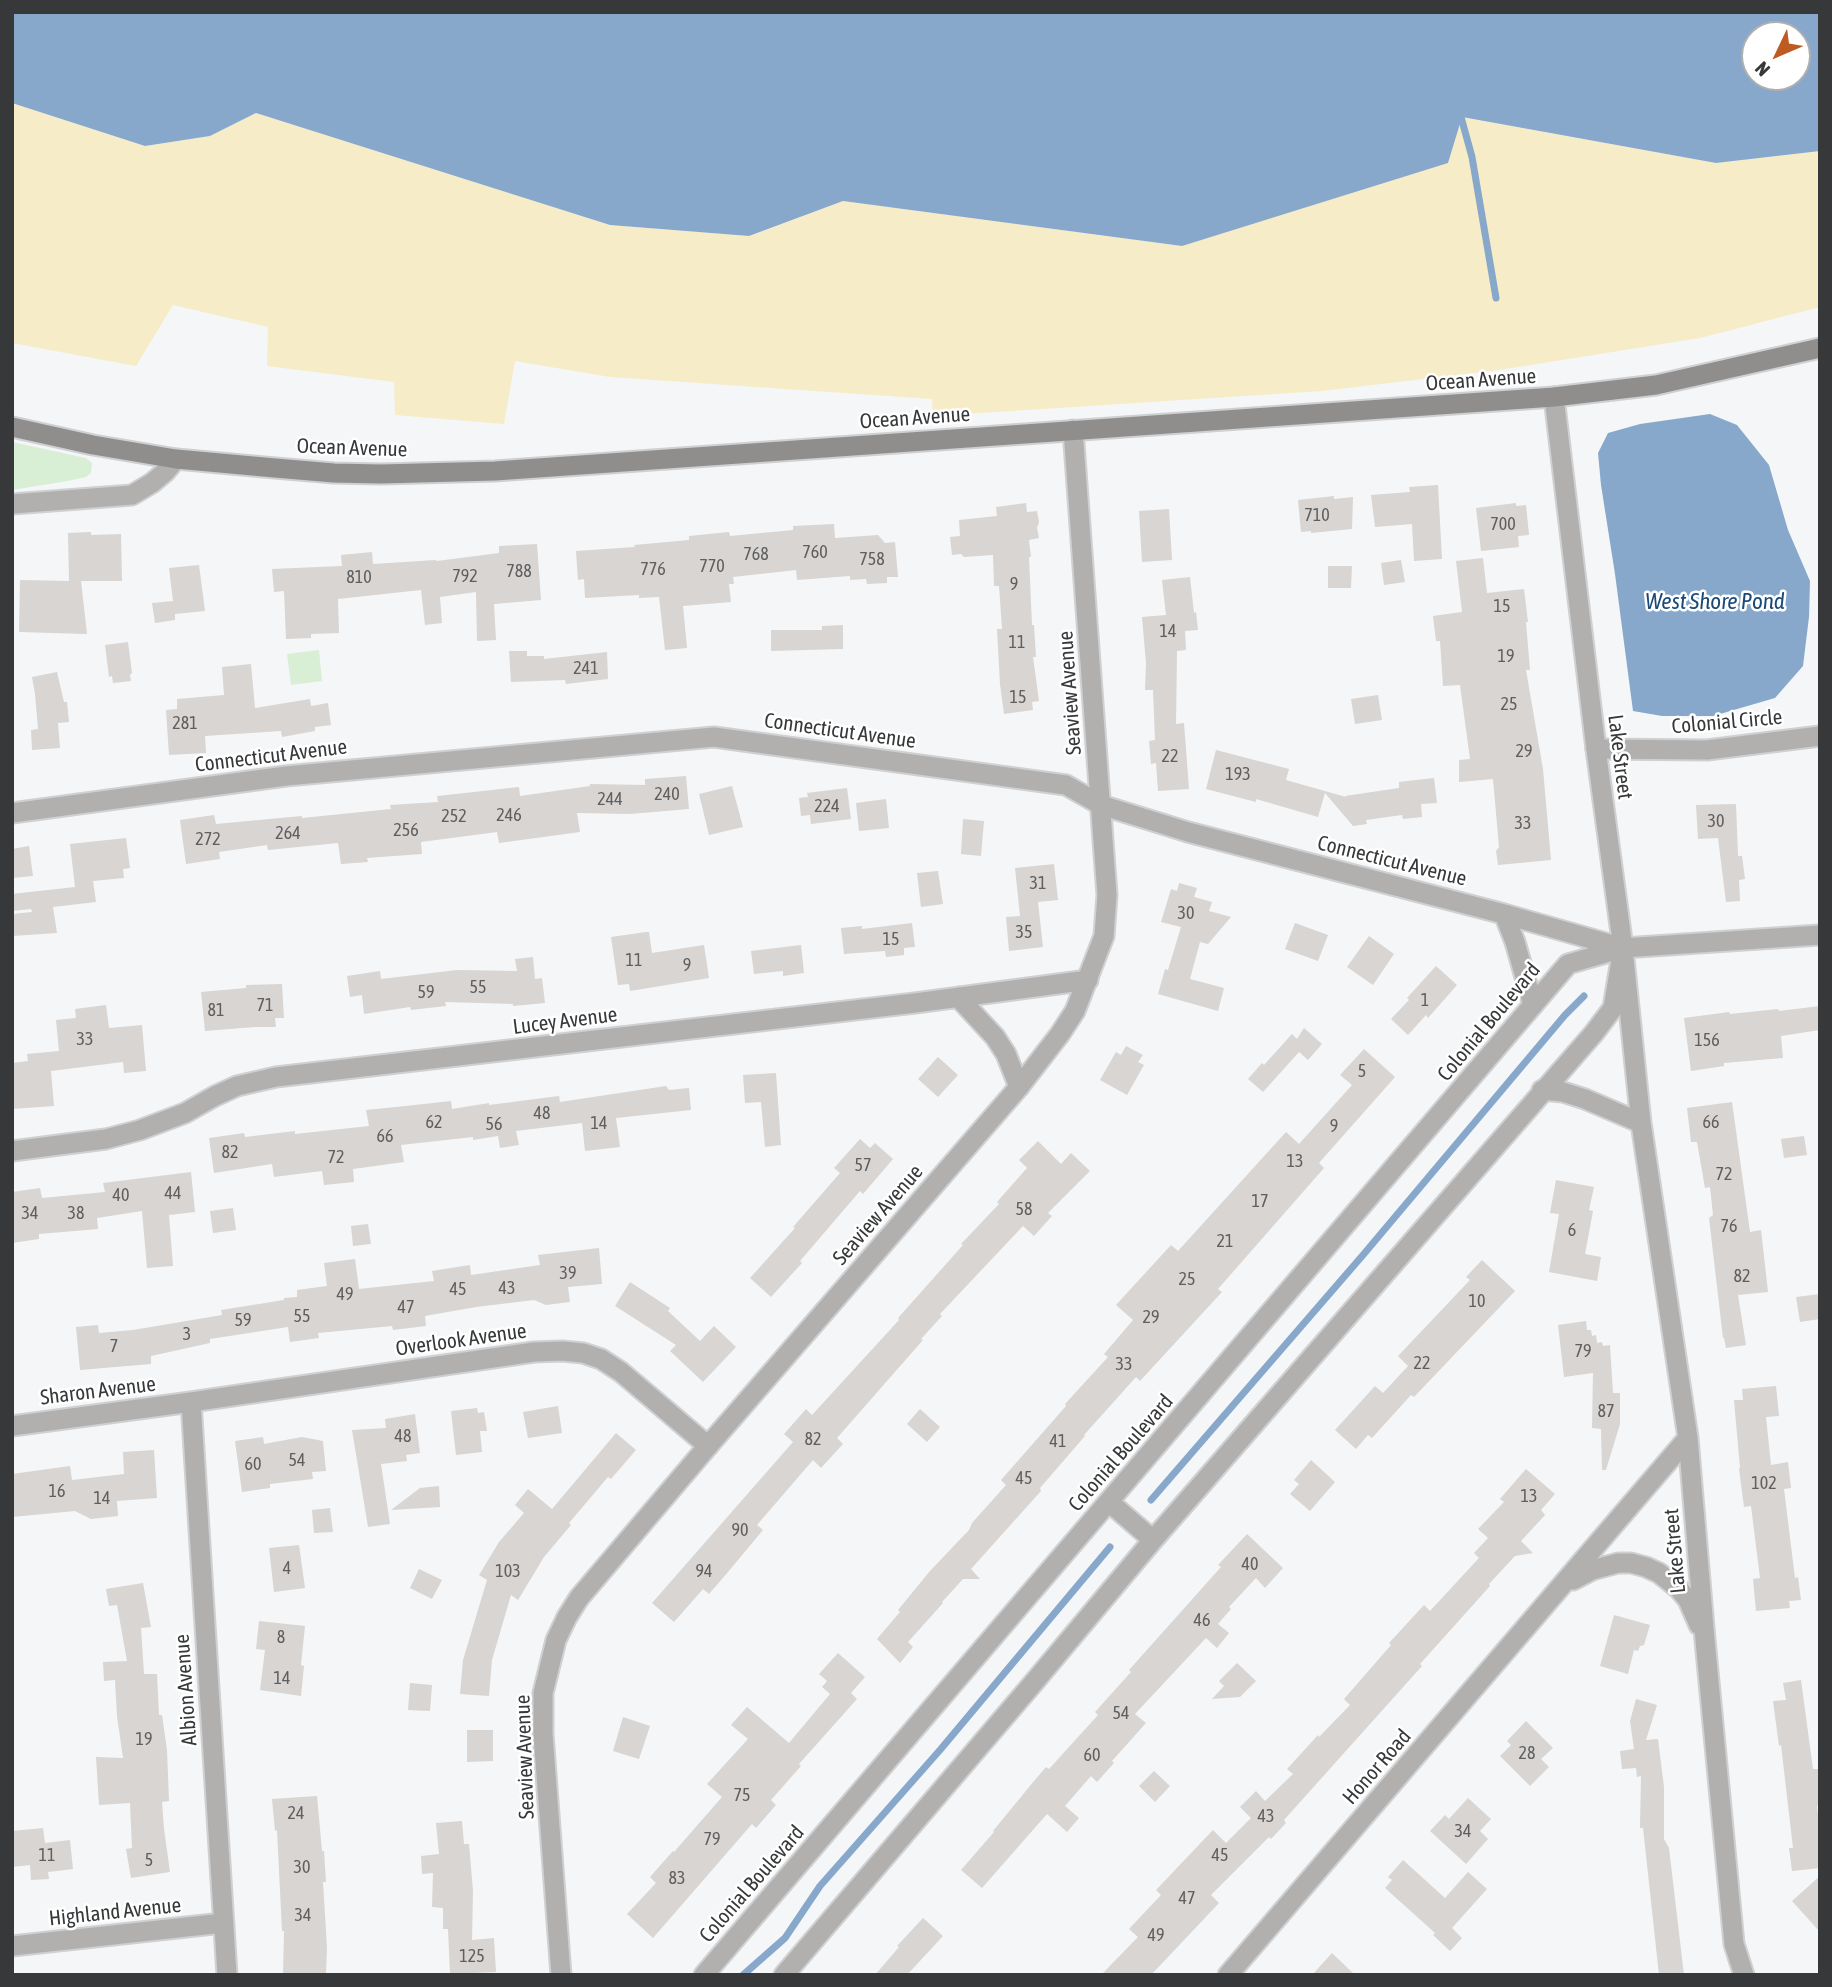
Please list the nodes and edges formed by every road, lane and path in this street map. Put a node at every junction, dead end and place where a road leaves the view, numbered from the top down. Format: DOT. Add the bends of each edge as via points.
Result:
graph roads {
  1 [pos="1820,348"];
  2 [pos="1553,397"];
  3 [pos="12,426"];
  4 [pos="1073,430"];
  5 [pos="176,459"];
  6 [pos="12,504"];
  7 [pos="1820,736"];
  8 [pos="1596,749"];
  9 [pos="1101,805"];
  10 [pos="12,813"];
  11 [pos="1504,914"];
  12 [pos="1820,935"];
  13 [pos="1623,948"];
  14 [pos="1088,980"];
  15 [pos="958,997"];
  16 [pos="1533,1005"];
  17 [pos="1019,1087"];
  18 [pos="1542,1090"];
  19 [pos="1641,1123"];
  20 [pos="12,1151"];
  21 [pos="191,1402"];
  22 [pos="12,1426"];
  23 [pos="1688,1438"];
  24 [pos="708,1446"];
  25 [pos="1110,1502"];
  26 [pos="1153,1540"];
  27 [pos="1560,1588"];
  28 [pos="1705,1640"];
  29 [pos="223,1923"];
  30 [pos="12,1947"];
  31 [pos="227,1975"];
  32 [pos="561,1975"];
  33 [pos="704,1975"];
  34 [pos="784,1975"];
  35 [pos="1228,1975"];
  36 [pos="1744,1975"];
  1 -- 2 [label="main road, Ocean Avenue" via="1656,385"];
  2 -- 4 [label="main road, Ocean Avenue"];
  2 -- 8 [label="street, Lake Street"];
  3 -- 5 [label="main road, Ocean Avenue"];
  4 -- 5 [label="main road, Ocean Avenue" via="495,471 334,473"];
  4 -- 9 [label="street, Seaview Avenue"];
  5 -- 6 [label="street" via="152,484 132,495"];
  7 -- 8 [label="street, Colonial Circle" via="1707,750"];
  8 -- 13 [label="street, Lake Street"];
  9 -- 10 [label="street, Connecticut Avenue" via="1066,785 714,737 286,776"];
  9 -- 11 [label="street, Connecticut Avenue"];
  9 -- 14 [label="street, Seaview Avenue" via="1107,895 1104,936"];
  11 -- 13 [label="street, Connecticut Avenue"];
  11 -- 16 [label="street"];
  12 -- 13 [label="street, Connecticut Avenue"];
  13 -- 16 [label="street, Colonial Boulevard" via="1568,964"];
  13 -- 18 [label="street" via="1613,1008"];
  13 -- 19 [label="street, Lake Street"];
  14 -- 15 [label="street, Lucey Avenue"];
  14 -- 17 [label="street, Seaview Avenue" via="1075,1011"];
  15 -- 17 [label="street" via="995,1037"];
  15 -- 20 [label="street, Lucey Avenue" via="276,1077 237,1086 140,1130"];
  16 -- 25 [label="street, Colonial Boulevard"];
  17 -- 24 [label="street, Seaview Avenue"];
  18 -- 19 [label="street" via="1585,1099"];
  18 -- 26 [label="street"];
  19 -- 23 [label="street, Lake Street"];
  21 -- 22 [label="street, Sharon Avenue"];
  21 -- 24 [label="street, Overlook Avenue" via="562,1351 601,1359"];
  21 -- 29 [label="street, Albion Avenue"];
  23 -- 27 [label="street, Honor Road"];
  23 -- 28 [label="street, Lake Street"];
  24 -- 32 [label="street, Seaview Avenue" via="579,1598 550,1661 543,1693 543,1734"];
  25 -- 26 [label="street"];
  25 -- 33 [label="street, Colonial Boulevard"];
  26 -- 34 [label="street"];
  27 -- 28 [label="street, Honor Road" via="1592,1570 1618,1563 1646,1567 1679,1589"];
  27 -- 35 [label="street, Honor Road"];
  28 -- 36 [label="street, Lake Street" via="1734,1944"];
  29 -- 30 [label="street, Highland Avenue"];
  29 -- 31 [label="street, Albion Avenue"];
}
